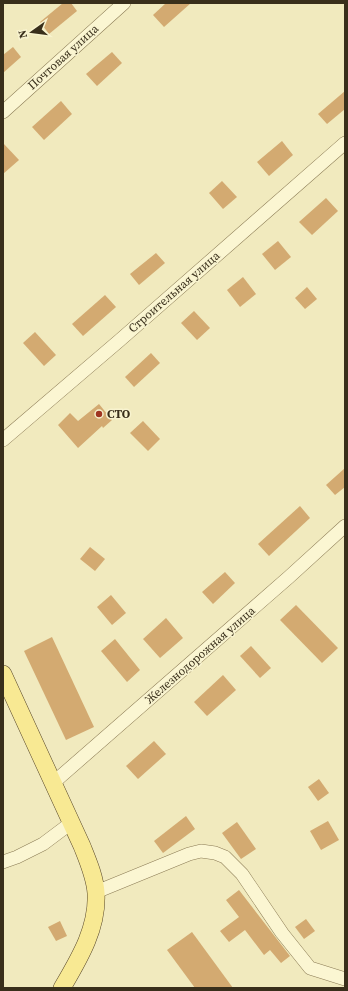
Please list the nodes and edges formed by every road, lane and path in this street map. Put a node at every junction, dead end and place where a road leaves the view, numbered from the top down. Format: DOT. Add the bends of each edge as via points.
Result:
graph roads {
  1 [pos="124,3"];
  2 [pos="3,112"];
  3 [pos="345,143"];
  4 [pos="3,440"];
  5 [pos="345,526"];
  6 [pos="3,675"];
  7 [pos="53,783"];
  8 [pos="71,823"];
  9 [pos="3,862"];
  10 [pos="96,892"];
  11 [pos="345,979"];
  12 [pos="62,988"];
  1 -- 2 [label="street, Почтовая улица"];
  3 -- 4 [label="street, Строительная улица"];
  5 -- 7 [label="street, Железнодорожная улица"];
  6 -- 7 [label="main road"];
  7 -- 8 [label="main road"];
  8 -- 9 [label="street" via="43,844"];
  8 -- 10 [label="main road" via="90,866"];
  10 -- 11 [label="street" via="189,854 201,851 215,853 225,858 242,874 282,933 310,968"];
  10 -- 12 [label="main road" via="96,910 86,944"];
}
